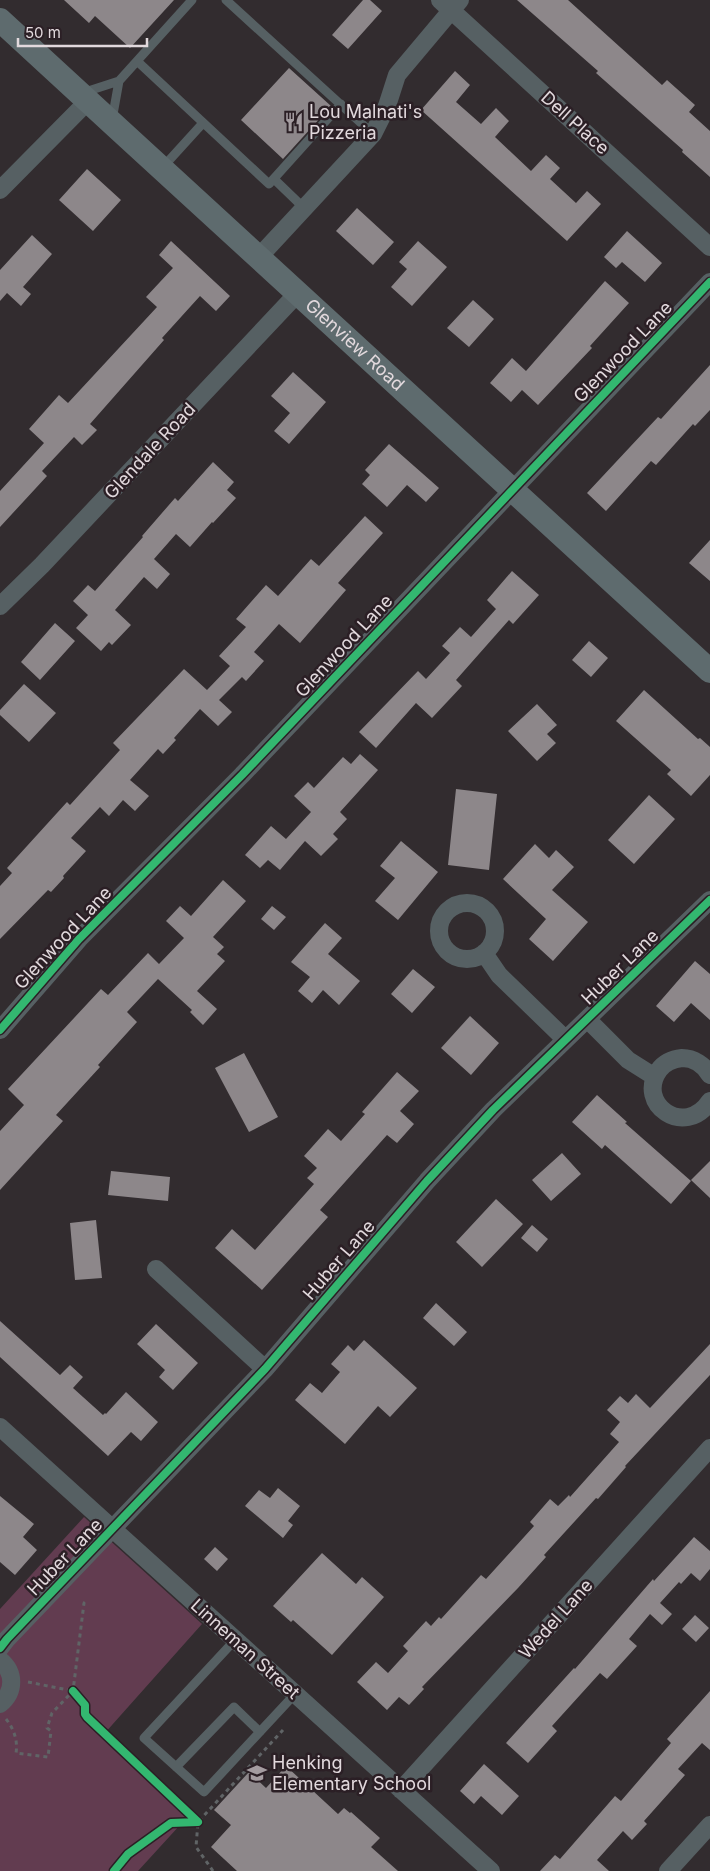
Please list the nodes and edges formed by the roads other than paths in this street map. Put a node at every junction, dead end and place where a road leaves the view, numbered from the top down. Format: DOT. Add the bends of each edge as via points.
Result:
graph roads {
  1 [pos="192,0"];
  2 [pos="226,0"];
  3 [pos="450,3"];
  4 [pos="0,20"];
  5 [pos="137,60"];
  6 [pos="119,80"];
  7 [pos="84,97"];
  8 [pos="341,104"];
  9 [pos="111,123"];
  10 [pos="203,123"];
  11 [pos="373,134"];
  12 [pos="161,168"];
  13 [pos="274,179"];
  14 [pos="0,190"];
  15 [pos="304,208"];
  16 [pos="710,246"];
  17 [pos="258,258"];
  18 [pos="710,282"];
  19 [pos="297,294"];
  20 [pos="513,488"];
  21 [pos="0,606"];
  22 [pos="710,671"];
  23 [pos="710,900"];
  24 [pos="484,953"];
  25 [pos="587,1019"];
  26 [pos="0,1030"];
  27 [pos="565,1040"];
  28 [pos="710,1075"];
  29 [pos="655,1077"];
  30 [pos="710,1102"];
  31 [pos="156,1269"];
  32 [pos="265,1369"];
  33 [pos="0,1426"];
  34 [pos="710,1448"];
  35 [pos="113,1530"];
  36 [pos="235,1640"];
  37 [pos="0,1648"];
  38 [pos="0,1660"];
  39 [pos="295,1694"];
  40 [pos="1,1709"];
  41 [pos="260,1732"];
  42 [pos="176,1767"];
  43 [pos="401,1790"];
  44 [pos="710,1825"];
  45 [pos="490,1871"];
  46 [pos="668,1871"];
  1 -- 5 [label="lane"];
  2 -- 8 [label="lane"];
  3 -- 11 [label="street" via="398,75"];
  3 -- 16 [label="street, Dell Place"];
  4 -- 7 [label="main road, Glenview Road"];
  5 -- 6 [label="lane"];
  5 -- 10 [label="lane"];
  6 -- 7 [label="lane"];
  6 -- 9 [label="lane"];
  7 -- 9 [label="main road, Glenview Road"];
  7 -- 14 [label="street"];
  8 -- 11 [label="lane"];
  8 -- 13 [label="lane"];
  9 -- 12 [label="main road, Glenview Road"];
  10 -- 12 [label="lane"];
  10 -- 13 [label="lane" via="269,184"];
  11 -- 15 [label="street"];
  12 -- 17 [label="main road, Glenview Road"];
  13 -- 15 [label="lane"];
  15 -- 17 [label="street"];
  17 -- 19 [label="main road, Glenview Road"];
  18 -- 20 [label="street, Glenwood Lane"];
  19 -- 20 [label="main road, Glenview Road"];
  19 -- 21 [label="street, Glendale Road"];
  20 -- 22 [label="main road, Glenview Road"];
  20 -- 26 [label="street, Glenwood Lane" via="242,775 79,939"];
  23 -- 25 [label="street, Huber Lane"];
  24 -- 27 [label="street" via="499,975"];
  25 -- 27 [label="street, Huber Lane"];
  25 -- 29 [label="street" via="628,1060"];
  27 -- 32 [label="street, Huber Lane" via="427,1181"];
  28 -- 29 [label="street" via="696,1061 677,1058 668,1061"];
  29 -- 30 [label="street" via="654,1097 666,1114 686,1118 696,1115"];
  31 -- 32 [label="street"];
  32 -- 35 [label="street, Huber Lane"];
  33 -- 35 [label="street, Linneman Street"];
  34 -- 43 [label="street, Wedel Lane"];
  35 -- 36 [label="street, Linneman Street"];
  35 -- 37 [label="street, Huber Lane"];
  36 -- 39 [label="street, Linneman Street"];
  36 -- 42 [label="lane" via="144,1738"];
  38 -- 40 [label="street" via="11,1677 11,1686"];
  39 -- 41 [label="lane"];
  39 -- 43 [label="street, Linneman Street"];
  41 -- 42 [label="lane" via="234,1707"];
  41 -- 42 [label="lane" via="204,1792"];
  43 -- 45 [label="street, Linneman Street"];
  44 -- 46 [label="street"];
}
